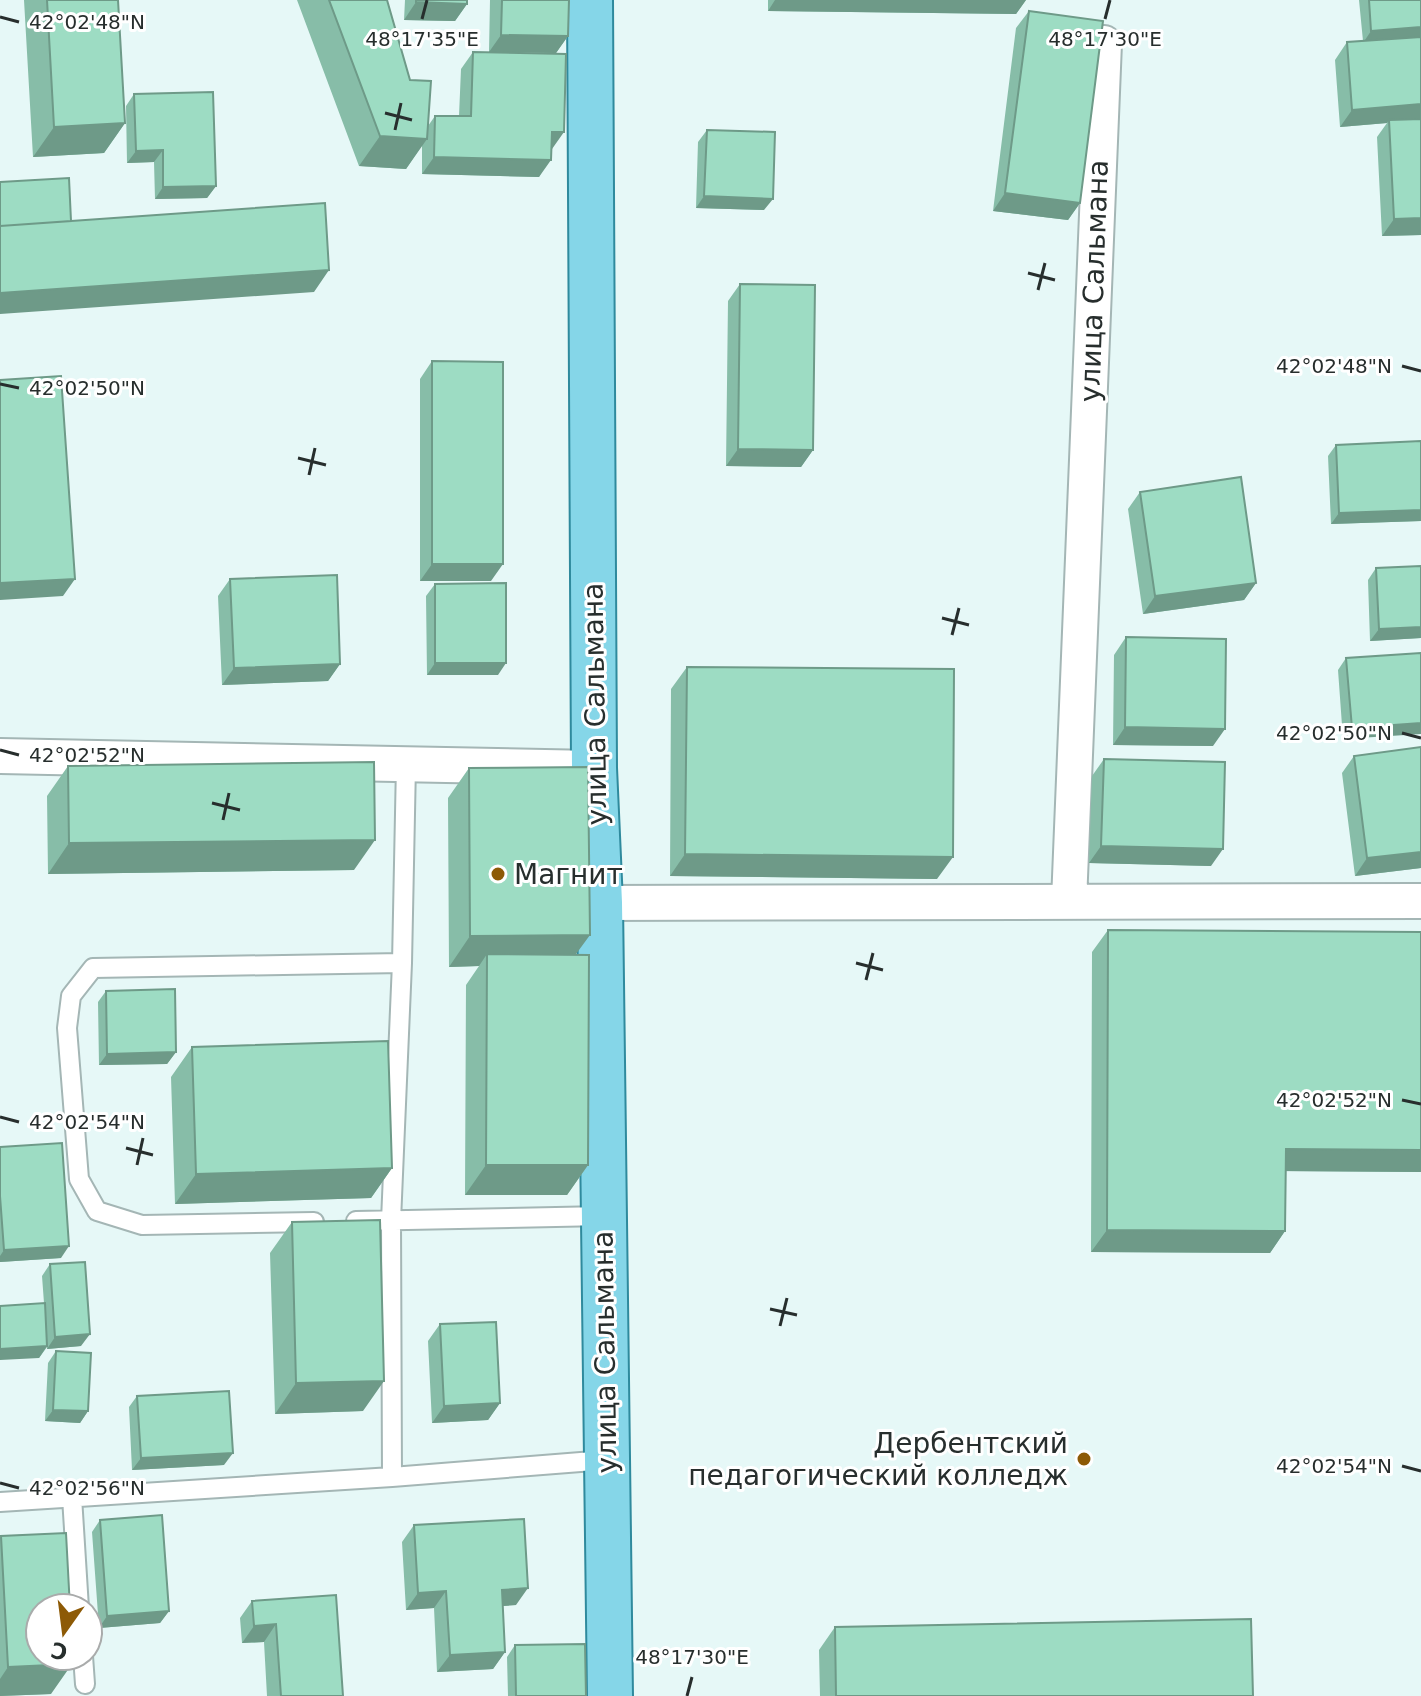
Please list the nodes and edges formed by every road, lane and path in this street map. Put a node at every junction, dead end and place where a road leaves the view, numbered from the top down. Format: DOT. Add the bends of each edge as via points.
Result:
graph roads {
  1 [pos="590,0"];
  2 [pos="1104,43"];
  3 [pos="0,756"];
  4 [pos="406,764"];
  5 [pos="594,768"];
  6 [pos="1421,901"];
  7 [pos="1069,902"];
  8 [pos="600,903"];
  9 [pos="402,963"];
  10 [pos="604,1216"];
  11 [pos="391,1221"];
  12 [pos="606,1460"];
  13 [pos="392,1477"];
  14 [pos="72,1497"];
  15 [pos="0,1502"];
  16 [pos="78,1592"];
  17 [pos="84,1672"];
  18 [pos="85,1684"];
  19 [pos="610,1696"];
  1 -- 5 [label="main road, улица Сальмана"];
  2 -- 7 [label="street, улица Сальмана"];
  3 -- 4 [label="street"];
  4 -- 5 [label="street"];
  4 -- 9 [label="lane"];
  5 -- 8 [label="main road, улица Сальмана"];
  6 -- 7 [label="street"];
  7 -- 8 [label="street"];
  8 -- 10 [label="main road, улица Сальмана"];
  9 -- 11 [label="lane"];
  9 -- 11 [label="lane" via="93,968 71,996 67,1028 79,1179 97,1211 142,1225"];
  10 -- 11 [label="lane"];
  10 -- 12 [label="main road, улица Сальмана"];
  11 -- 13 [label="lane"];
  12 -- 13 [label="lane"];
  12 -- 19 [label="main road, улица Сальмана"];
  13 -- 14 [label="lane"];
  14 -- 15 [label="lane"];
  14 -- 16 [label="lane"];
  17 -- 18 [label="lane"];
}
